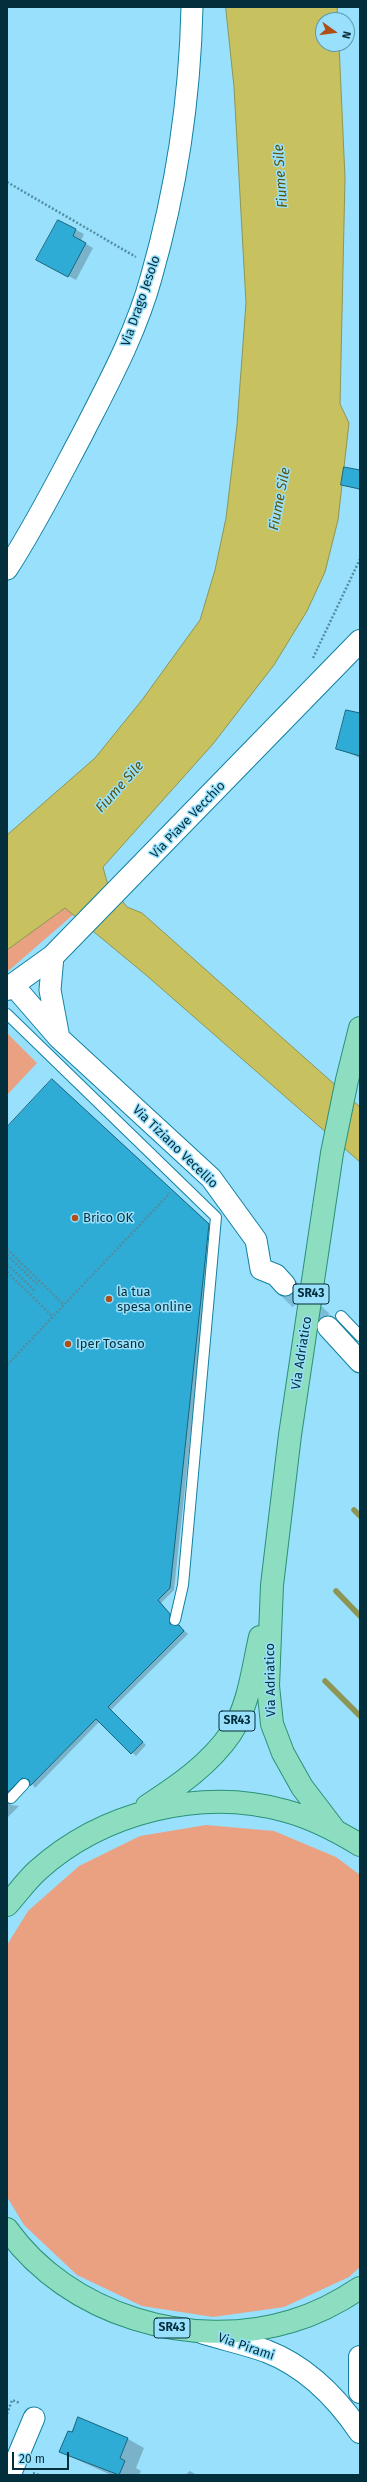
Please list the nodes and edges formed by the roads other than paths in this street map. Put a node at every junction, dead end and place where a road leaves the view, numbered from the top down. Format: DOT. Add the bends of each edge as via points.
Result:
graph roads {
  1 [pos="192,7"];
  2 [pos="7,569"];
  3 [pos="360,641"];
  4 [pos="53,956"];
  5 [pos="10,987"];
  6 [pos="7,1014"];
  7 [pos="360,1028"];
  8 [pos="59,1038"];
  9 [pos="285,1285"];
  10 [pos="335,1321"];
  11 [pos="360,1336"];
  12 [pos="360,1362"];
  13 [pos="272,1585"];
  14 [pos="175,1620"];
  15 [pos="24,1784"];
  16 [pos="11,1798"];
  17 [pos="134,1815"];
  18 [pos="334,1829"];
  19 [pos="360,1845"];
  20 [pos="7,1905"];
  21 [pos="7,2229"];
  22 [pos="360,2288"];
  23 [pos="199,2332"];
  24 [pos="360,2357"];
  25 [pos="360,2392"];
  26 [pos="34,2418"];
  27 [pos="360,2432"];
  28 [pos="10,2475"];
  1 -- 2 [label="street, Via Drago Jesolo" via="191,52 185,111 166,219 154,268 117,367 46,504"];
  3 -- 4 [label="street, Via Piave Vecchio"];
  4 -- 5 [label="street, Via Piave Vecchio"];
  4 -- 8 [label="street" via="50,990"];
  5 -- 8 [label="street, Via Tiziano Vecellio"];
  6 -- 14 [label="lane" via="216,1217 183,1585"];
  7 -- 13 [label="main road, Via Adriatico / SR43" via="346,1080 332,1153 290,1435"];
  8 -- 9 [label="street, Via Tiziano Vecellio" via="211,1178 256,1240 261,1269 276,1275"];
  10 -- 11 [label="lane"];
  10 -- 12 [label="street"];
  13 -- 17 [label="main road, Via Adriatico / SR43" via="243,1708 232,1732 187,1781"];
  13 -- 18 [label="main road, Via Adriatico / SR43" via="268,1686 272,1724 283,1753 302,1787"];
  15 -- 16 [label="lane"];
  17 -- 18 [label="main road, SR43" via="184,1803 235,1802 286,1811"];
  17 -- 20 [label="main road, SR43" via="83,1838 37,1871"];
  18 -- 19 [label="main road, SR43"];
  21 -- 23 [label="main road, SR43" via="16,2242 54,2278 99,2305 147,2324"];
  22 -- 23 [label="main road, SR43" via="335,2304 292,2321 246,2331"];
  23 -- 27 [label="street, Via Pirami" via="266,2352 296,2367 347,2412"];
  24 -- 25 [label="street"];
  26 -- 28 [label="street"];
}
